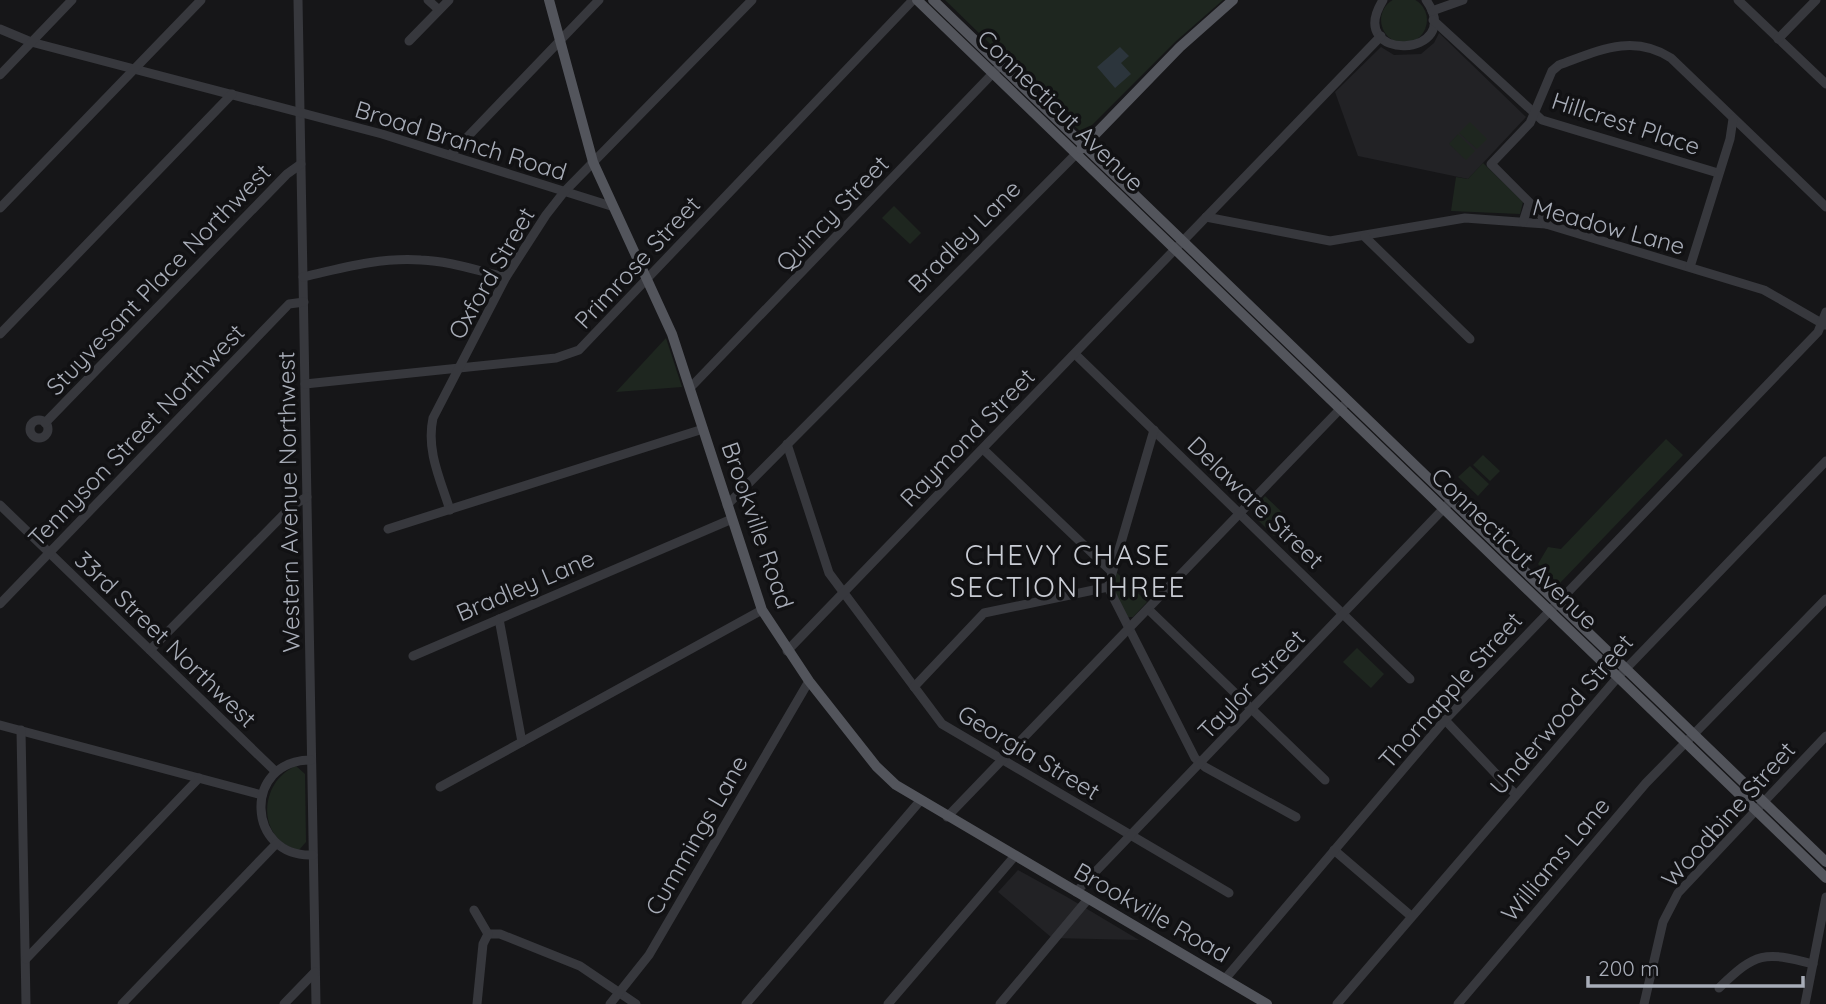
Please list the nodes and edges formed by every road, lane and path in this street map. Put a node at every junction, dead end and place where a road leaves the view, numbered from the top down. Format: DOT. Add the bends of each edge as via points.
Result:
graph roads {
  1 [pos="72,0"];
  2 [pos="201,0"];
  3 [pos="298,0"];
  4 [pos="428,0"];
  5 [pos="449,0"];
  6 [pos="549,0"];
  7 [pos="599,0"];
  8 [pos="752,0"];
  9 [pos="915,0"];
  10 [pos="933,0"];
  11 [pos="1233,0"];
  12 [pos="1382,0"];
  13 [pos="1426,0"];
  14 [pos="1463,0"];
  15 [pos="1738,0"];
  16 [pos="1815,0"];
  17 [pos="439,10"];
  18 [pos="1433,15"];
  19 [pos="0,29"];
  20 [pos="1381,36"];
  21 [pos="1778,39"];
  22 [pos="560,40"];
  23 [pos="410,41"];
  24 [pos="31,42"];
  25 [pos="134,69"];
  26 [pos="997,69"];
  27 [pos="0,75"];
  28 [pos="1826,84"];
  29 [pos="232,94"];
  30 [pos="300,112"];
  31 [pos="1535,114"];
  32 [pos="1733,120"];
  33 [pos="1746,132"];
  34 [pos="1730,139"];
  35 [pos="1080,150"];
  36 [pos="451,154"];
  37 [pos="593,162"];
  38 [pos="302,164"];
  39 [pos="1718,173"];
  40 [pos="564,192"];
  41 [pos="1529,203"];
  42 [pos="611,206"];
  43 [pos="1826,207"];
  44 [pos="0,208"];
  45 [pos="1206,217"];
  46 [pos="1523,222"];
  47 [pos="1546,225"];
  48 [pos="1364,237"];
  49 [pos="1179,245"];
  50 [pos="1690,267"];
  51 [pos="303,277"];
  52 [pos="506,277"];
  53 [pos="646,278"];
  54 [pos="303,302"];
  55 [pos="1826,312"];
  56 [pos="1824,324"];
  57 [pos="0,334"];
  58 [pos="1470,339"];
  59 [pos="1075,354"];
  60 [pos="460,367"];
  61 [pos="305,384"];
  62 [pos="690,388"];
  63 [pos="1344,405"];
  64 [pos="45,423"];
  65 [pos="703,429"];
  66 [pos="1154,430"];
  67 [pos="786,444"];
  68 [pos="983,449"];
  69 [pos="1826,461"];
  70 [pos="307,497"];
  71 [pos="0,505"];
  72 [pos="727,505"];
  73 [pos="1448,505"];
  74 [pos="450,510"];
  75 [pos="1241,513"];
  76 [pos="732,519"];
  77 [pos="388,529"];
  78 [pos="49,553"];
  79 [pos="1111,571"];
  80 [pos="1108,587"];
  81 [pos="844,593"];
  82 [pos="1826,599"];
  83 [pos="0,604"];
  84 [pos="1553,606"];
  85 [pos="1148,609"];
  86 [pos="762,610"];
  87 [pos="1345,614"];
  88 [pos="499,619"];
  89 [pos="1130,628"];
  90 [pos="150,650"];
  91 [pos="787,651"];
  92 [pos="412,656"];
  93 [pos="1622,673"];
  94 [pos="1410,679"];
  95 [pos="809,681"];
  96 [pos="914,687"];
  97 [pos="1253,709"];
  98 [pos="1445,720"];
  99 [pos="0,724"];
  100 [pos="21,730"];
  101 [pos="1826,736"];
  102 [pos="1689,738"];
  103 [pos="522,742"];
  104 [pos="312,760"];
  105 [pos="1003,760"];
  106 [pos="1200,763"];
  107 [pos="275,771"];
  108 [pos="199,778"];
  109 [pos="1325,780"];
  110 [pos="440,787"];
  111 [pos="1516,794"];
  112 [pos="262,795"];
  113 [pos="920,801"];
  114 [pos="1759,805"];
  115 [pos="947,817"];
  116 [pos="1296,817"];
  117 [pos="1131,835"];
  118 [pos="276,844"];
  119 [pos="1334,850"];
  120 [pos="313,855"];
  121 [pos="1014,857"];
  122 [pos="1826,862"];
  123 [pos="1826,878"];
  124 [pos="1076,892"];
  125 [pos="1229,893"];
  126 [pos="1826,897"];
  127 [pos="1088,899"];
  128 [pos="474,910"];
  129 [pos="1411,916"];
  130 [pos="488,934"];
  131 [pos="26,959"];
  132 [pos="1813,964"];
  133 [pos="315,972"];
  134 [pos="1224,979"];
  135 [pos="1719,988"];
  136 [pos="621,992"];
  137 [pos="1003,1003"];
  138 [pos="26,1004"];
  139 [pos="122,1004"];
  140 [pos="284,1004"];
  141 [pos="316,1004"];
  142 [pos="477,1004"];
  143 [pos="610,1004"];
  144 [pos="636,1004"];
  145 [pos="746,1004"];
  146 [pos="888,1004"];
  147 [pos="1267,1004"];
  148 [pos="1337,1004"];
  149 [pos="1458,1004"];
  150 [pos="1644,1004"];
  151 [pos="1805,1004"];
  1 -- 24 [label="street"];
  2 -- 25 [label="street"];
  3 -- 30 [label="street, Western Avenue Northwest"];
  4 -- 17 [label="street"];
  5 -- 17 [label="street"];
  6 -- 22 [label="main road, Brookville Road"];
  7 -- 22 [label="street"];
  8 -- 37 [label="street, Oxford Street"];
  9 -- 26 [label="main road, Connecticut Avenue"];
  9 -- 53 [label="street, Primrose Street"];
  10 -- 26 [label="main road, Connecticut Avenue"];
  11 -- 35 [label="main road, Bradley Lane" via="1180,47"];
  12 -- 20 [label="street" via="1375,18"];
  13 -- 18 [label="street, Hillcrest Place"];
  14 -- 18 [label="street"];
  15 -- 21 [label="street"];
  16 -- 21 [label="street"];
  17 -- 23 [label="street"];
  18 -- 20 [label="street" via="1427,37 1413,47 1395,46"];
  18 -- 31 [label="street, Hillcrest Place"];
  19 -- 24 [label="street, Broad Branch Road"];
  20 -- 45 [label="street, Raymond Street"];
  21 -- 28 [label="street"];
  22 -- 36 [label="street"];
  22 -- 37 [label="main road, Brookville Road"];
  24 -- 25 [label="street, Broad Branch Road"];
  24 -- 27 [label="street"];
  25 -- 29 [label="street, Broad Branch Road"];
  25 -- 44 [label="street"];
  26 -- 35 [label="main road, Connecticut Avenue"];
  26 -- 62 [label="street, Quincy Street"];
  29 -- 30 [label="street, Broad Branch Road"];
  29 -- 57 [label="street"];
  30 -- 36 [label="street, Broad Branch Road"];
  30 -- 38 [label="street, Western Avenue Northwest"];
  31 -- 32 [label="street" via="1555,68 1610,46 1629,44 1651,47 1671,58"];
  31 -- 39 [label="street, Hillcrest Place" via="1542,120"];
  31 -- 41 [label="street" via="1492,164"];
  32 -- 33 [label="street"];
  32 -- 34 [label="street"];
  33 -- 34 [label="street"];
  33 -- 43 [label="street"];
  34 -- 39 [label="street"];
  35 -- 49 [label="main road, Connecticut Avenue"];
  35 -- 67 [label="street, Bradley Lane"];
  36 -- 40 [label="street, Broad Branch Road"];
  37 -- 40 [label="street, Oxford Street"];
  37 -- 42 [label="main road, Brookville Road"];
  38 -- 51 [label="street, Western Avenue Northwest"];
  38 -- 64 [label="street, Stuyvesant Place Northwest" via="287,174"];
  39 -- 50 [label="street"];
  40 -- 42 [label="street, Broad Branch Road"];
  40 -- 52 [label="street, Oxford Street"];
  41 -- 46 [label="street"];
  41 -- 47 [label="street"];
  42 -- 53 [label="main road, Brookville Road"];
  45 -- 48 [label="street, Meadow Lane" via="1322,240"];
  45 -- 49 [label="street, Raymond Street"];
  46 -- 47 [label="street, Meadow Lane"];
  46 -- 48 [label="street, Meadow Lane" via="1432,221"];
  47 -- 50 [label="street, Meadow Lane"];
  48 -- 58 [label="street"];
  49 -- 59 [label="street, Raymond Street"];
  49 -- 63 [label="main road, Connecticut Avenue"];
  50 -- 56 [label="street, Meadow Lane" via="1764,290"];
  51 -- 52 [label="street" via="413,259"];
  51 -- 54 [label="street, Western Avenue Northwest"];
  52 -- 60 [label="street, Oxford Street"];
  53 -- 60 [label="street, Primrose Street" via="586,344 570,354"];
  53 -- 62 [label="main road, Brookville Road"];
  54 -- 61 [label="street, Western Avenue Northwest"];
  54 -- 78 [label="street, Tennyson Street Northwest" via="289,304"];
  55 -- 56 [label="street, Thornapple Street"];
  56 -- 84 [label="street, Thornapple Street"];
  59 -- 66 [label="street, Delaware Street"];
  59 -- 68 [label="street, Raymond Street"];
  60 -- 61 [label="street, Primrose Street"];
  60 -- 74 [label="street, Oxford Street" via="433,418 430,436"];
  61 -- 70 [label="street, Western Avenue Northwest"];
  62 -- 65 [label="main road, Brookville Road"];
  63 -- 73 [label="main road, Connecticut Avenue"];
  63 -- 75 [label="street"];
  65 -- 72 [label="main road, Brookville Road"];
  65 -- 74 [label="street"];
  66 -- 75 [label="street, Delaware Street"];
  66 -- 79 [label="street"];
  67 -- 72 [label="street, Bradley Lane"];
  67 -- 81 [label="street, Georgia Street" via="825,565"];
  68 -- 79 [label="street"];
  68 -- 81 [label="street, Raymond Street"];
  69 -- 93 [label="street, Underwood Street"];
  70 -- 90 [label="street" via="293,505"];
  70 -- 104 [label="street, Western Avenue Northwest"];
  71 -- 78 [label="street, 33rd Street Northwest"];
  72 -- 76 [label="main road, Brookville Road"];
  73 -- 84 [label="main road, Connecticut Avenue"];
  73 -- 87 [label="street, Taylor Street"];
  74 -- 77 [label="street"];
  75 -- 85 [label="street"];
  75 -- 87 [label="street, Delaware Street"];
  76 -- 86 [label="main road, Brookville Road"];
  76 -- 88 [label="street, Bradley Lane"];
  78 -- 83 [label="street, Tennyson Street Northwest"];
  78 -- 90 [label="street, 33rd Street Northwest"];
  79 -- 80 [label="street"];
  80 -- 89 [label="street"];
  80 -- 96 [label="street" via="984,612"];
  81 -- 91 [label="street, Raymond Street"];
  81 -- 96 [label="street, Georgia Street"];
  82 -- 102 [label="street, Williams Lane"];
  84 -- 93 [label="main road, Connecticut Avenue"];
  84 -- 98 [label="street, Thornapple Street"];
  85 -- 89 [label="street"];
  85 -- 97 [label="street"];
  86 -- 91 [label="main road, Brookville Road"];
  86 -- 103 [label="street"];
  87 -- 94 [label="street, Delaware Street"];
  87 -- 97 [label="street, Taylor Street"];
  88 -- 92 [label="street, Bradley Lane"];
  88 -- 103 [label="street"];
  89 -- 105 [label="street"];
  89 -- 106 [label="street"];
  90 -- 107 [label="street, 33rd Street Northwest"];
  91 -- 95 [label="main road, Brookville Road"];
  93 -- 102 [label="main road, Connecticut Avenue"];
  93 -- 111 [label="street, Underwood Street"];
  95 -- 113 [label="main road, Brookville Road" via="876,766"];
  95 -- 136 [label="street, Cummings Lane" via="649,955"];
  96 -- 105 [label="street, Georgia Street" via="942,724"];
  97 -- 106 [label="street, Taylor Street"];
  97 -- 109 [label="street"];
  98 -- 111 [label="street"];
  98 -- 119 [label="street, Thornapple Street"];
  99 -- 100 [label="street"];
  100 -- 108 [label="street"];
  100 -- 131 [label="street"];
  101 -- 114 [label="street, Woodbine Street"];
  102 -- 114 [label="main road, Connecticut Avenue"];
  102 -- 149 [label="street, Williams Lane" via="1626,805"];
  103 -- 110 [label="street"];
  104 -- 107 [label="street" via="294,761"];
  104 -- 120 [label="street, Western Avenue Northwest"];
  105 -- 115 [label="street"];
  105 -- 117 [label="street, Georgia Street"];
  106 -- 116 [label="street"];
  106 -- 117 [label="street, Taylor Street"];
  107 -- 112 [label="street"];
  108 -- 112 [label="street"];
  108 -- 131 [label="street"];
  111 -- 129 [label="street, Underwood Street"];
  112 -- 118 [label="street" via="263,818"];
  113 -- 115 [label="main road, Brookville Road"];
  113 -- 145 [label="street"];
  114 -- 122 [label="main road, Connecticut Avenue"];
  114 -- 123 [label="main road, Connecticut Avenue"];
  114 -- 150 [label="street, Woodbine Street" via="1678,893 1663,922"];
  115 -- 121 [label="main road, Brookville Road"];
  117 -- 124 [label="street, Taylor Street"];
  117 -- 125 [label="street, Georgia Street"];
  118 -- 120 [label="street" via="292,853"];
  118 -- 139 [label="street"];
  119 -- 129 [label="street"];
  119 -- 134 [label="street, Thornapple Street"];
  120 -- 133 [label="street, Western Avenue Northwest"];
  121 -- 124 [label="main road, Brookville Road"];
  121 -- 146 [label="street"];
  124 -- 127 [label="main road, Brookville Road"];
  126 -- 132 [label="street"];
  127 -- 134 [label="main road, Brookville Road"];
  127 -- 137 [label="street"];
  128 -- 130 [label="street"];
  129 -- 148 [label="street, Underwood Street"];
  130 -- 136 [label="street" via="500,934 580,965"];
  130 -- 142 [label="street"];
  131 -- 138 [label="street"];
  132 -- 135 [label="street" via="1778,955 1759,956"];
  132 -- 151 [label="street"];
  133 -- 140 [label="street"];
  133 -- 141 [label="street, Western Avenue Northwest"];
  134 -- 147 [label="main road, Brookville Road"];
  136 -- 143 [label="street, Cummings Lane"];
  136 -- 144 [label="street"];
}
